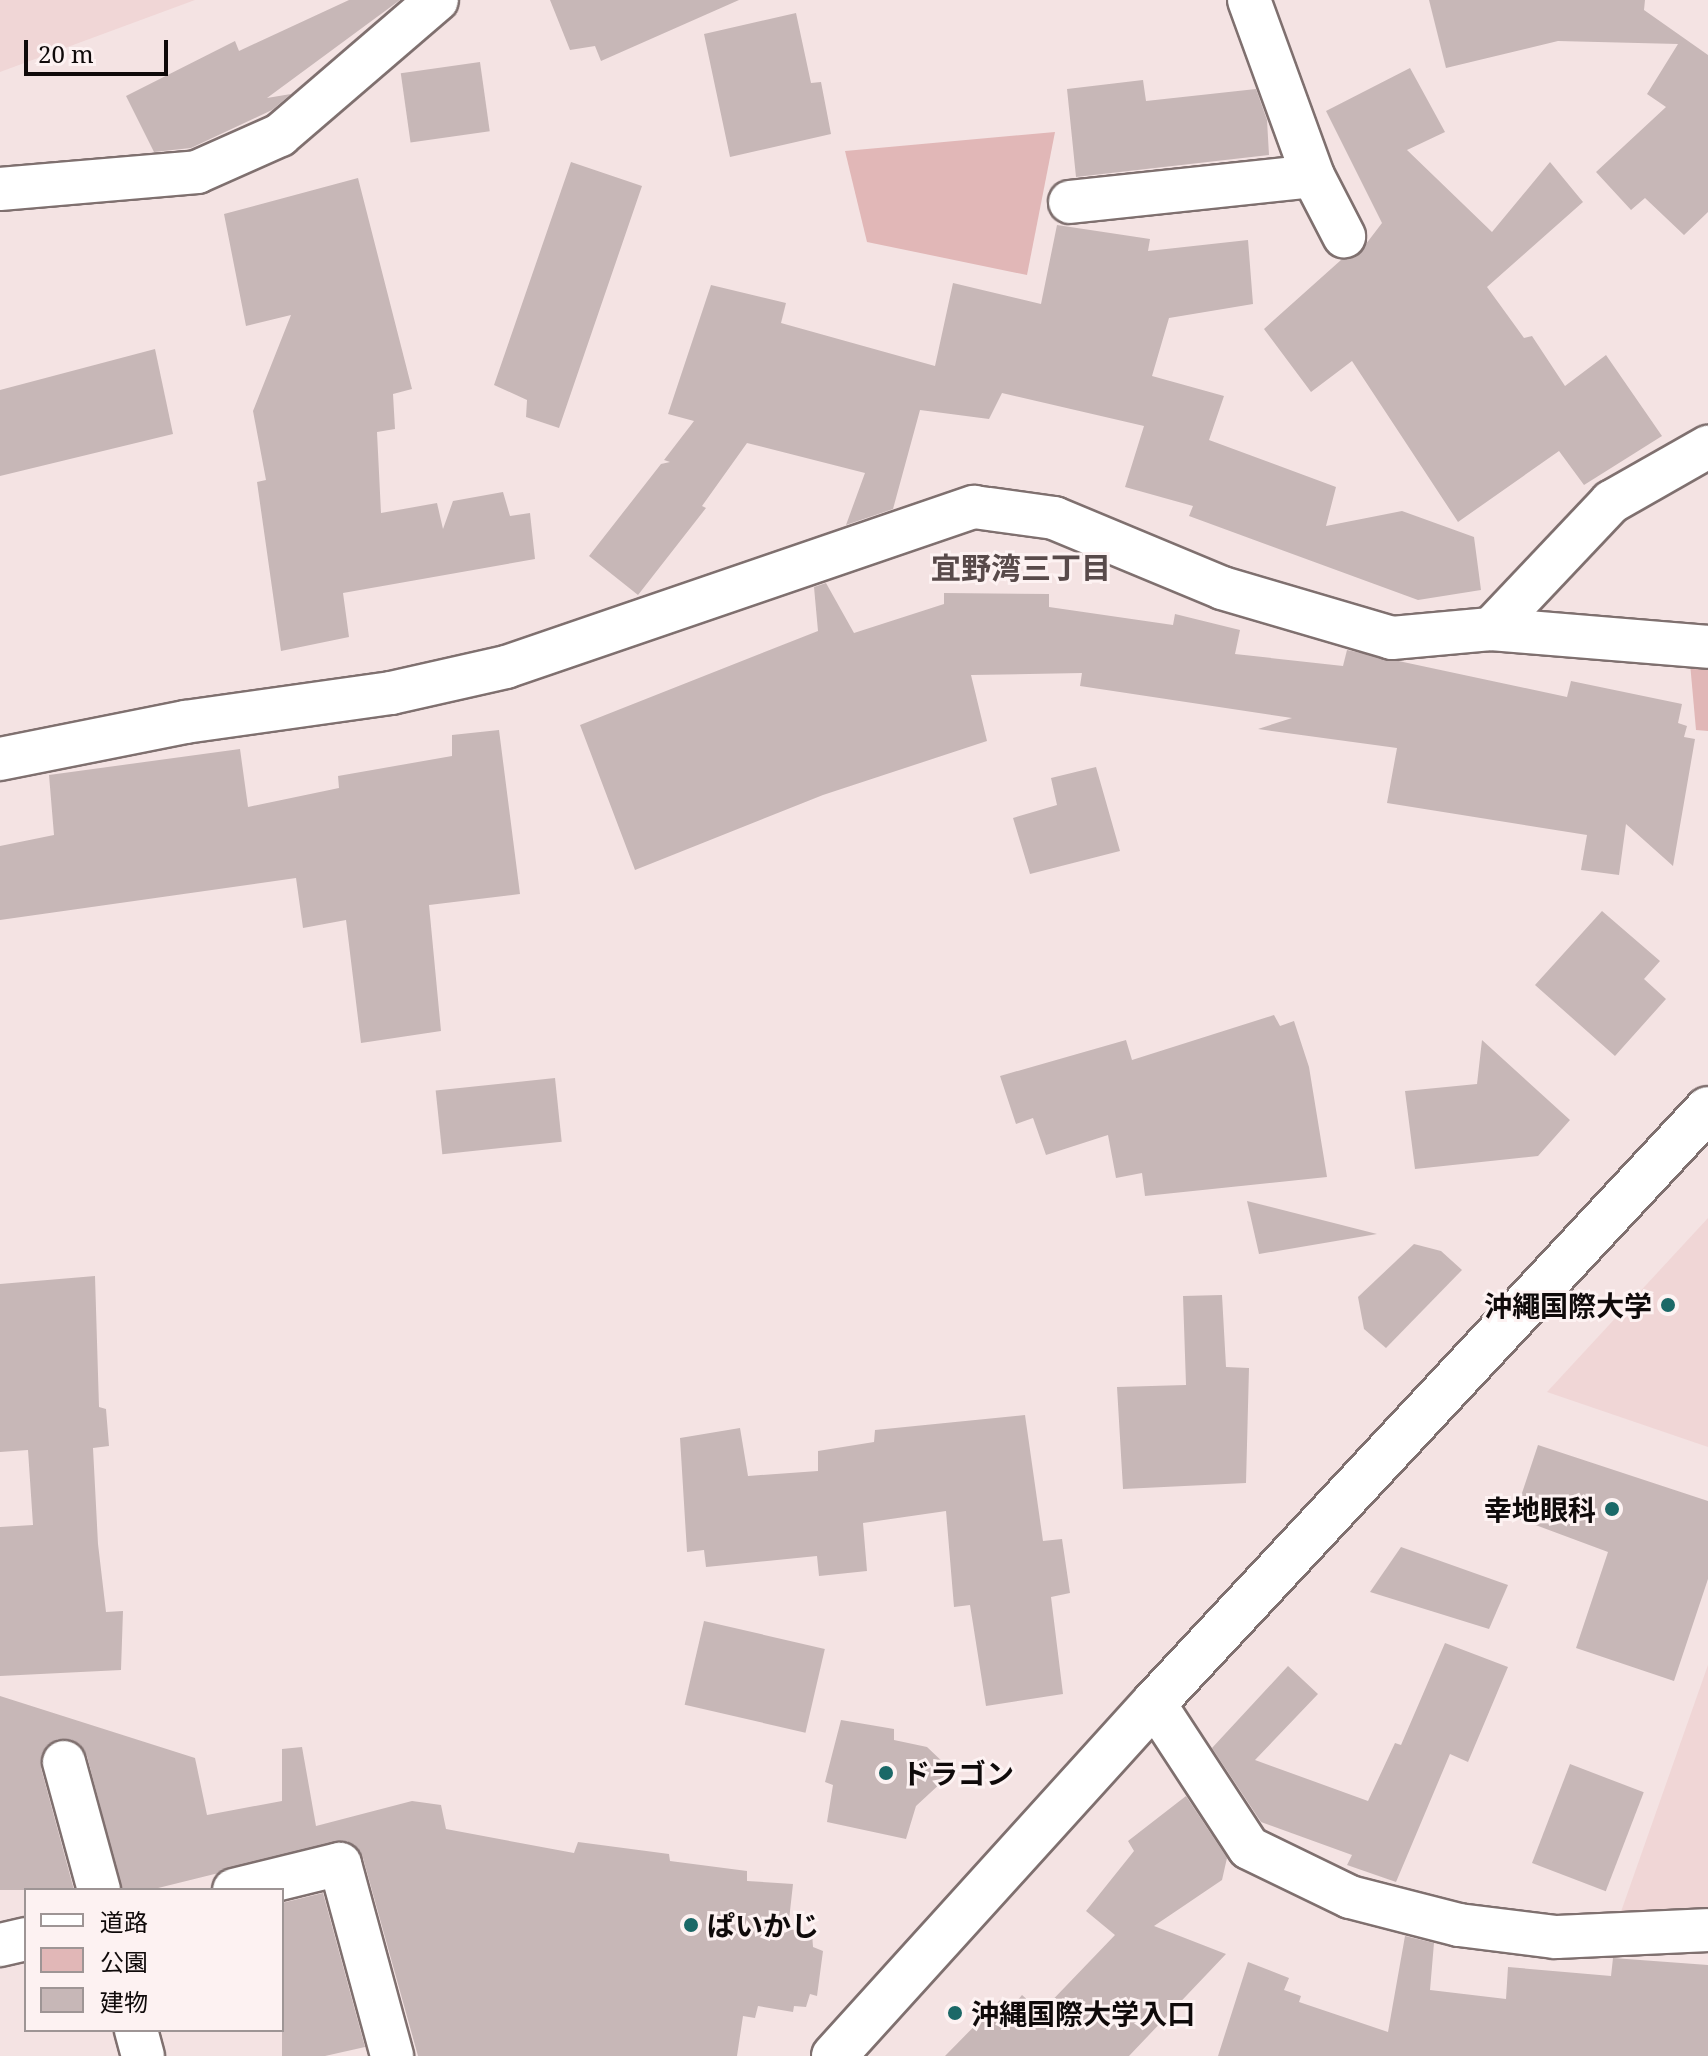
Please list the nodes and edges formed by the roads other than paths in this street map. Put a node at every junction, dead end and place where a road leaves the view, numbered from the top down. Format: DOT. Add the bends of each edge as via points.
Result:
graph roads {
  1 [pos="437,0"];
  2 [pos="1249,0"];
  3 [pos="1313,176"];
  4 [pos="0,189"];
  5 [pos="1070,202"];
  6 [pos="1344,236"];
  7 [pos="1708,447"];
  8 [pos="1491,629"];
  9 [pos="1708,647"];
  10 [pos="0,759"];
  11 [pos="1708,1109"];
  12 [pos="1154,1703"];
  13 [pos="64,1762"];
  14 [pos="98,1888"];
  15 [pos="242,1888"];
  16 [pos="1708,1930"];
  17 [pos="24,1939"];
  18 [pos="0,1945"];
  19 [pos="137,2032"];
  20 [pos="143,2056"];
  21 [pos="392,2056"];
  22 [pos="834,2056"];
  1 -- 4 [label="street" via="280,135 197,172"];
  2 -- 3 [label="street"];
  3 -- 5 [label="street"];
  3 -- 6 [label="street"];
  7 -- 8 [label="street" via="1611,502"];
  8 -- 9 [label="street"];
  8 -- 10 [label="street" via="1392,638 1222,588 1054,518 974,507 506,667 391,693 185,722"];
  11 -- 12 [label="street"];
  12 -- 16 [label="street" via="1249,1848 1350,1897 1459,1925 1556,1937"];
  12 -- 22 [label="street"];
  13 -- 14 [label="street"];
  15 -- 21 [label="street" via="340,1864"];
  17 -- 18 [label="street"];
  19 -- 20 [label="street"];
}
